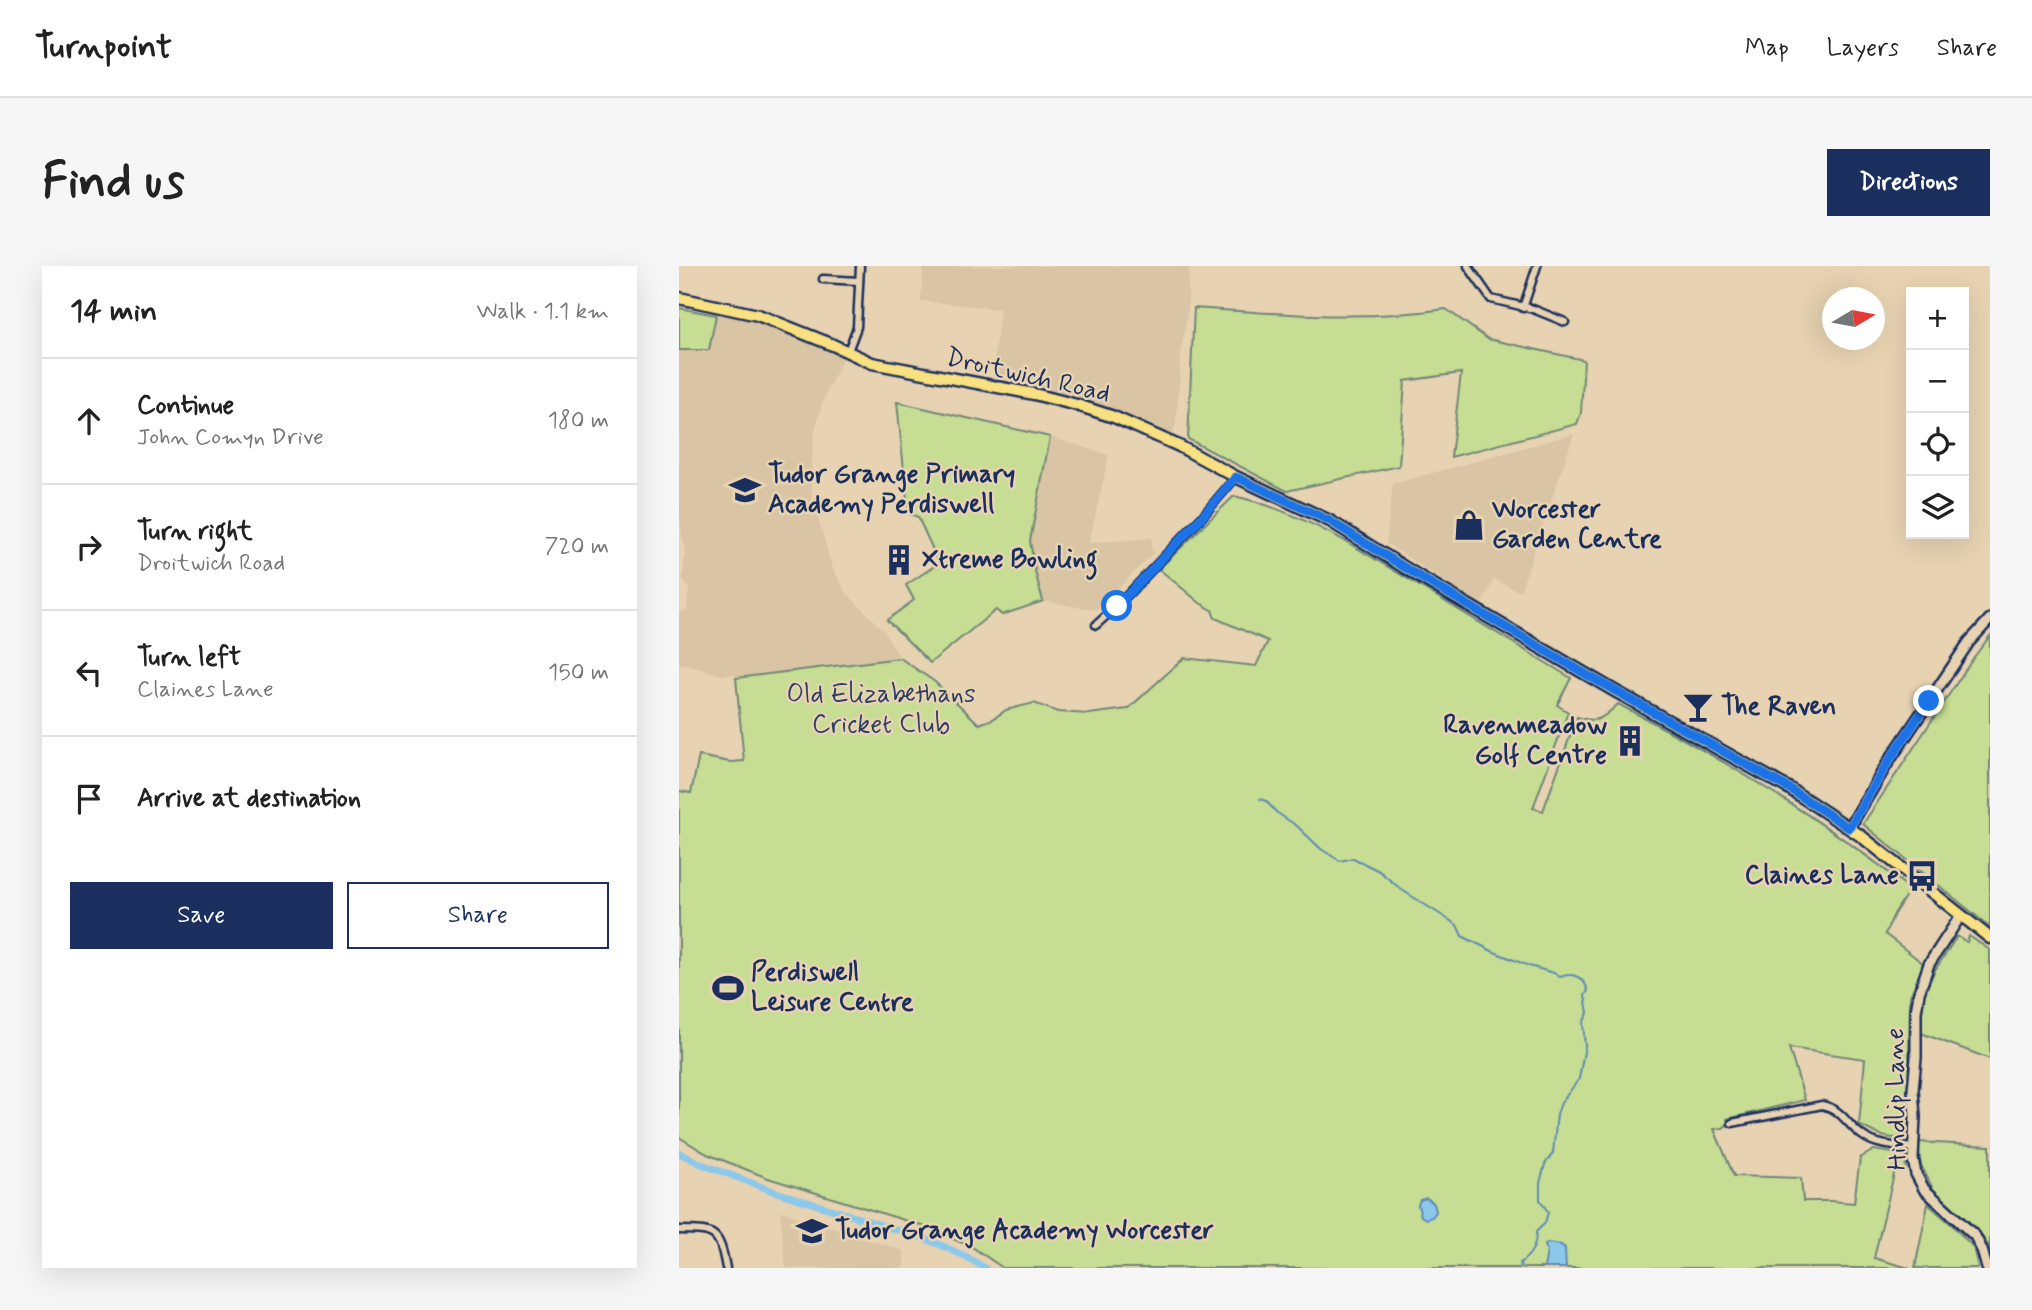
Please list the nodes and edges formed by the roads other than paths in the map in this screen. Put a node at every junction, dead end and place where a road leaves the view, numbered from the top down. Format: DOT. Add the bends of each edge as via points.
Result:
graph roads {
  1 [pos="860,266"];
  2 [pos="1468,266"];
  3 [pos="1537,266"];
  4 [pos="823,279"];
  5 [pos="859,281"];
  6 [pos="679,298"];
  7 [pos="1523,308"];
  8 [pos="1565,322"];
  9 [pos="848,351"];
  10 [pos="1236,477"];
  11 [pos="1990,619"];
  12 [pos="1096,625"];
  13 [pos="1849,828"];
  14 [pos="1961,915"];
  15 [pos="1990,938"];
  16 [pos="1732,1123"];
  17 [pos="1913,1148"];
  18 [pos="679,1230"];
  19 [pos="726,1268"];
  20 [pos="1987,1268"];
  1 -- 5 [label="street"];
  2 -- 7 [label="street" via="1491,299"];
  3 -- 7 [label="street"];
  4 -- 5 [label="street"];
  5 -- 9 [label="street" via="857,327"];
  6 -- 9 [label="main road, Droitwich Road" via="758,315"];
  7 -- 8 [label="street"];
  9 -- 10 [label="main road, Droitwich Road" via="873,363 1034,394 1114,417"];
  10 -- 12 [label="street"];
  10 -- 13 [label="main road, Droitwich Road" via="1330,521 1589,676 1790,789"];
  11 -- 13 [label="street" via="1969,642"];
  13 -- 14 [label="main road, Droitwich Road"];
  14 -- 15 [label="main road, Droitwich Road"];
  14 -- 17 [label="street, Hindlip Lane" via="1929,964 1917,1004"];
  16 -- 17 [label="street" via="1822,1105 1833,1107 1873,1142"];
  17 -- 20 [label="street, Hindlip Lane" via="1920,1182 1975,1236"];
  18 -- 19 [label="street" via="703,1230 717,1237"];
}
